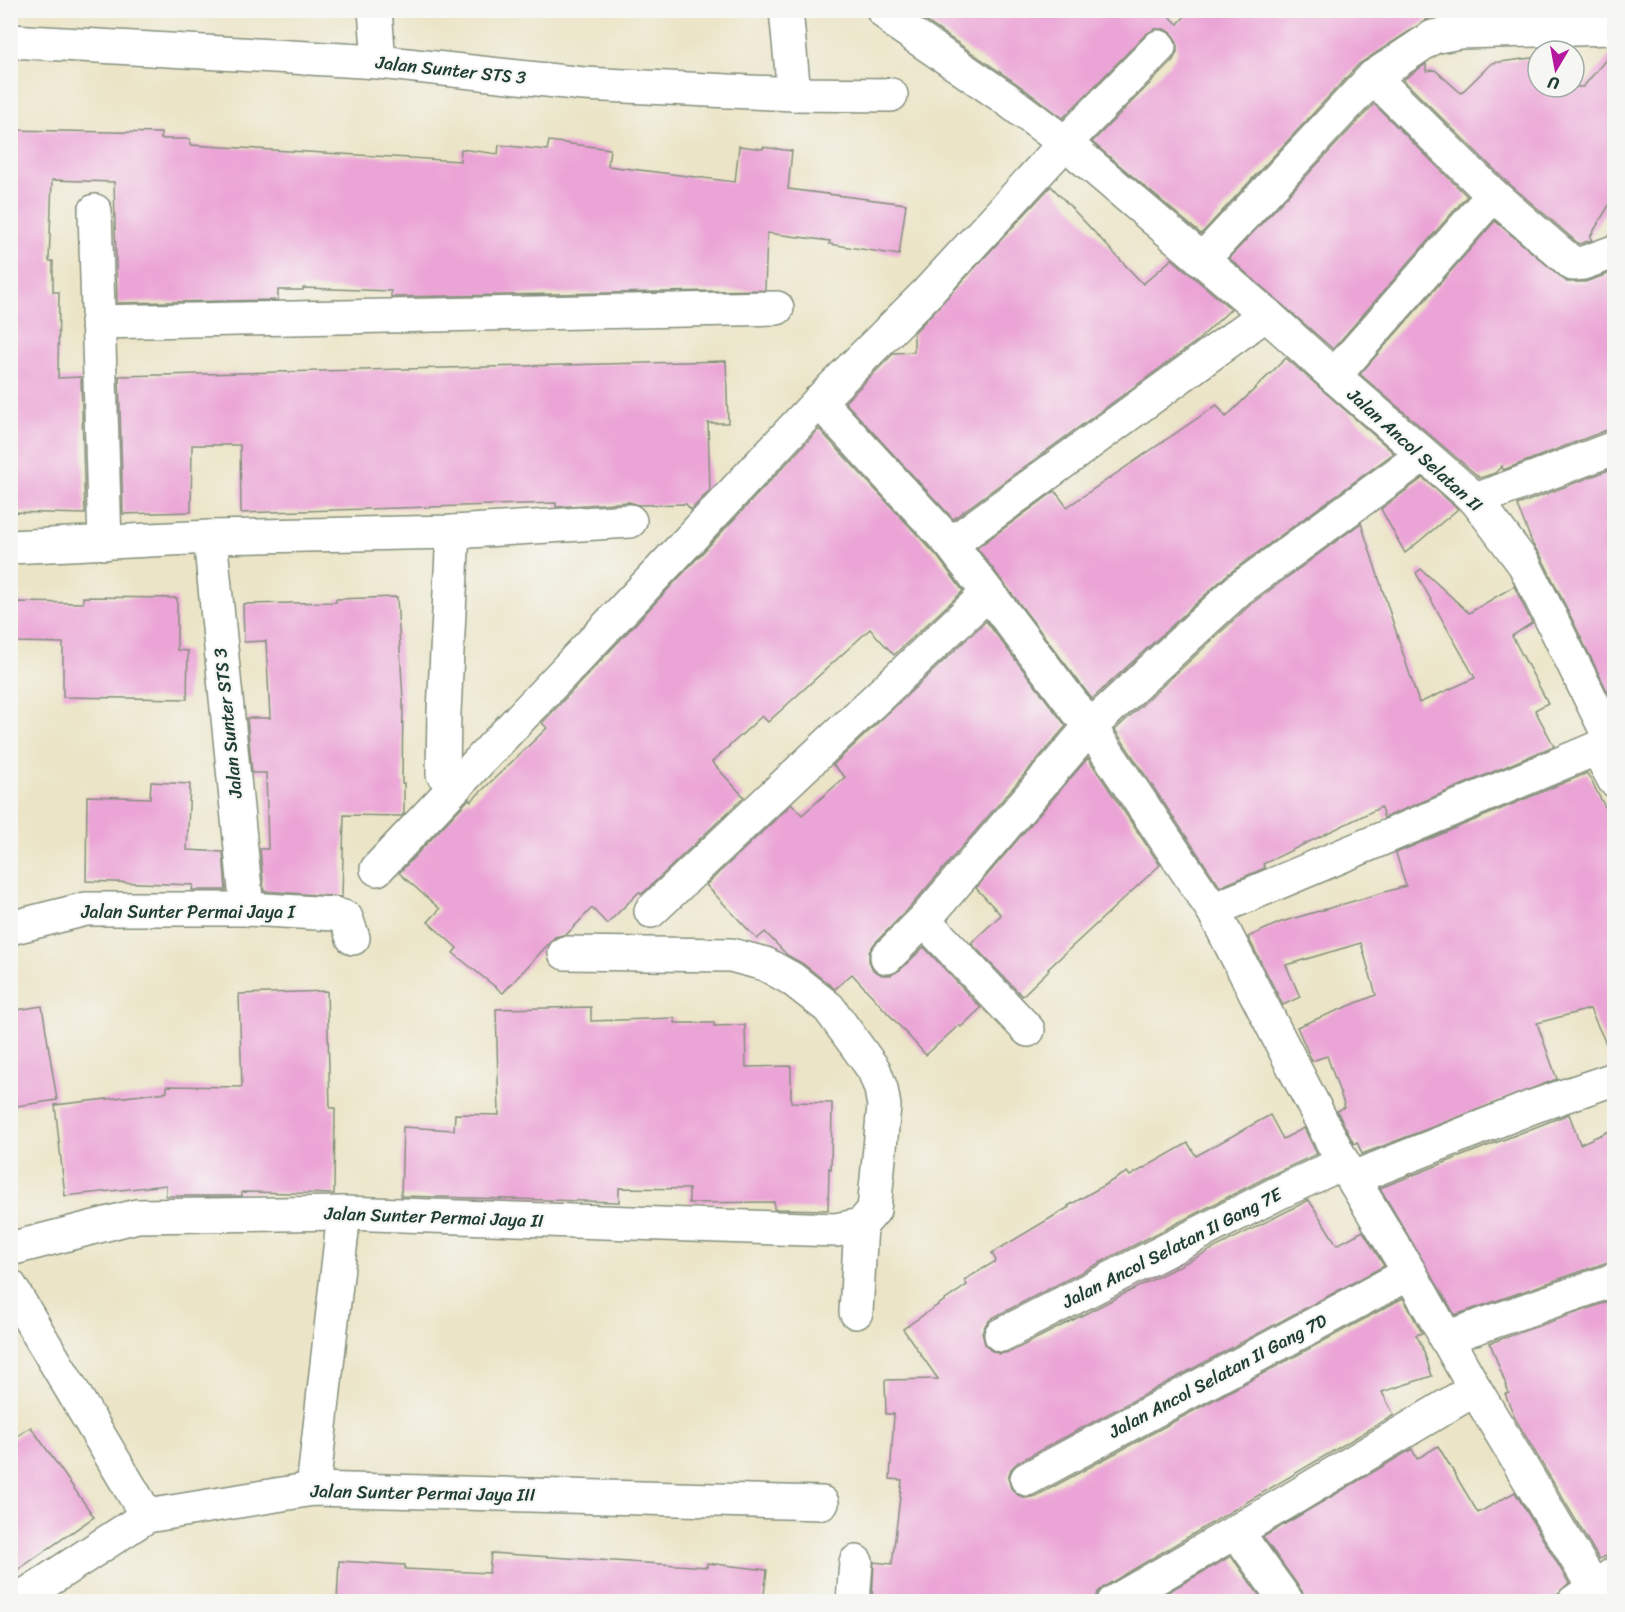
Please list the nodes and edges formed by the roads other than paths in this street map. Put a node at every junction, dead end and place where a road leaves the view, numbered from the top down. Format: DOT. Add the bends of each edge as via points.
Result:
graph roads {
  1 [pos="375,10"];
  2 [pos="786,10"];
  3 [pos="883,10"];
  4 [pos="1460,21"];
  5 [pos="1614,28"];
  6 [pos="10,41"];
  7 [pos="1159,47"];
  8 [pos="379,62"];
  9 [pos="1373,77"];
  10 [pos="794,93"];
  11 [pos="891,95"];
  12 [pos="1065,143"];
  13 [pos="1493,195"];
  14 [pos="95,211"];
  15 [pos="1614,252"];
  16 [pos="1202,260"];
  17 [pos="777,308"];
  18 [pos="1266,314"];
  19 [pos="97,322"];
  20 [pos="1334,376"];
  21 [pos="819,401"];
  22 [pos="1614,448"];
  23 [pos="1423,455"];
  24 [pos="1476,500"];
  25 [pos="630,521"];
  26 [pos="453,532"];
  27 [pos="210,537"];
  28 [pos="105,543"];
  29 [pos="951,544"];
  30 [pos="10,547"];
  31 [pos="988,593"];
  32 [pos="1090,727"];
  33 [pos="1608,744"];
  34 [pos="442,774"];
  35 [pos="1614,780"];
  36 [pos="377,869"];
  37 [pos="247,909"];
  38 [pos="1213,910"];
  39 [pos="651,911"];
  40 [pos="924,920"];
  41 [pos="10,928"];
  42 [pos="353,938"];
  43 [pos="565,954"];
  44 [pos="887,957"];
  45 [pos="1028,1030"];
  46 [pos="1614,1079"];
  47 [pos="1348,1171"];
  48 [pos="344,1213"];
  49 [pos="861,1225"];
  50 [pos="10,1250"];
  51 [pos="1410,1273"];
  52 [pos="1614,1280"];
  53 [pos="10,1286"];
  54 [pos="856,1312"];
  55 [pos="1001,1335"];
  56 [pos="1445,1338"];
  57 [pos="1474,1389"];
  58 [pos="1027,1479"];
  59 [pos="313,1489"];
  60 [pos="822,1503"];
  61 [pos="147,1516"];
  62 [pos="1236,1531"];
  63 [pos="856,1562"];
  64 [pos="1594,1588"];
  65 [pos="15,1602"];
  66 [pos="853,1602"];
  67 [pos="1114,1602"];
  68 [pos="1287,1602"];
  1 -- 8 [label="street"];
  2 -- 10 [label="street"];
  3 -- 12 [label="street, Jalan Ancol Selatan II" via="897,24"];
  4 -- 5 [label="street"];
  4 -- 9 [label="street"];
  6 -- 8 [label="street, Jalan Sunter STS 3"];
  7 -- 12 [label="street"];
  8 -- 10 [label="street, Jalan Sunter STS 3" via="584,84"];
  9 -- 13 [label="street"];
  9 -- 16 [label="street"];
  10 -- 11 [label="street, Jalan Sunter STS 3"];
  12 -- 16 [label="street, Jalan Ancol Selatan II"];
  12 -- 21 [label="street" via="927,293"];
  13 -- 15 [label="street" via="1573,264"];
  13 -- 20 [label="street"];
  14 -- 19 [label="street"];
  16 -- 18 [label="street, Jalan Ancol Selatan II"];
  17 -- 19 [label="street"];
  18 -- 20 [label="street, Jalan Ancol Selatan II"];
  18 -- 29 [label="street"];
  19 -- 28 [label="street"];
  20 -- 23 [label="street, Jalan Ancol Selatan II"];
  21 -- 29 [label="street"];
  21 -- 36 [label="street"];
  22 -- 24 [label="street"];
  23 -- 24 [label="street, Jalan Ancol Selatan II"];
  23 -- 32 [label="street" via="1239,590"];
  24 -- 33 [label="street, Jalan Ancol Selatan II" via="1524,564"];
  25 -- 26 [label="street"];
  26 -- 27 [label="street"];
  26 -- 34 [label="street"];
  27 -- 28 [label="street"];
  27 -- 37 [label="street, Jalan Sunter STS 3"];
  28 -- 30 [label="street"];
  29 -- 31 [label="street"];
  31 -- 32 [label="street"];
  31 -- 39 [label="street"];
  32 -- 38 [label="street"];
  32 -- 40 [label="street"];
  33 -- 35 [label="street, Jalan Ancol Selatan II"];
  33 -- 38 [label="street"];
  37 -- 41 [label="street, Jalan Sunter Permai Jaya I" via="86,909"];
  37 -- 42 [label="street, Jalan Sunter Permai Jaya I" via="334,914 346,918"];
  38 -- 47 [label="street"];
  40 -- 44 [label="street"];
  40 -- 45 [label="street"];
  43 -- 49 [label="street" via="731,956 765,964 829,1008 874,1070 884,1106 874,1210"];
  46 -- 47 [label="street, Jalan Ancol Selatan II Gang 7E"];
  47 -- 51 [label="street"];
  47 -- 55 [label="street, Jalan Ancol Selatan II Gang 7E" via="1278,1193"];
  48 -- 49 [label="street, Jalan Sunter Permai Jaya II" via="836,1230"];
  48 -- 50 [label="street, Jalan Sunter Permai Jaya II" via="136,1216"];
  48 -- 59 [label="street"];
  49 -- 54 [label="street"];
  51 -- 56 [label="street"];
  51 -- 58 [label="street, Jalan Ancol Selatan II Gang 7D"];
  52 -- 56 [label="street"];
  53 -- 61 [label="street"];
  56 -- 57 [label="street"];
  57 -- 62 [label="street"];
  57 -- 64 [label="street"];
  59 -- 60 [label="street, Jalan Sunter Permai Jaya III"];
  59 -- 61 [label="street, Jalan Sunter Permai Jaya III"];
  61 -- 65 [label="street, Jalan Sunter Permai Jaya III"];
  62 -- 67 [label="street"];
  62 -- 68 [label="street"];
  63 -- 66 [label="street"];
}
